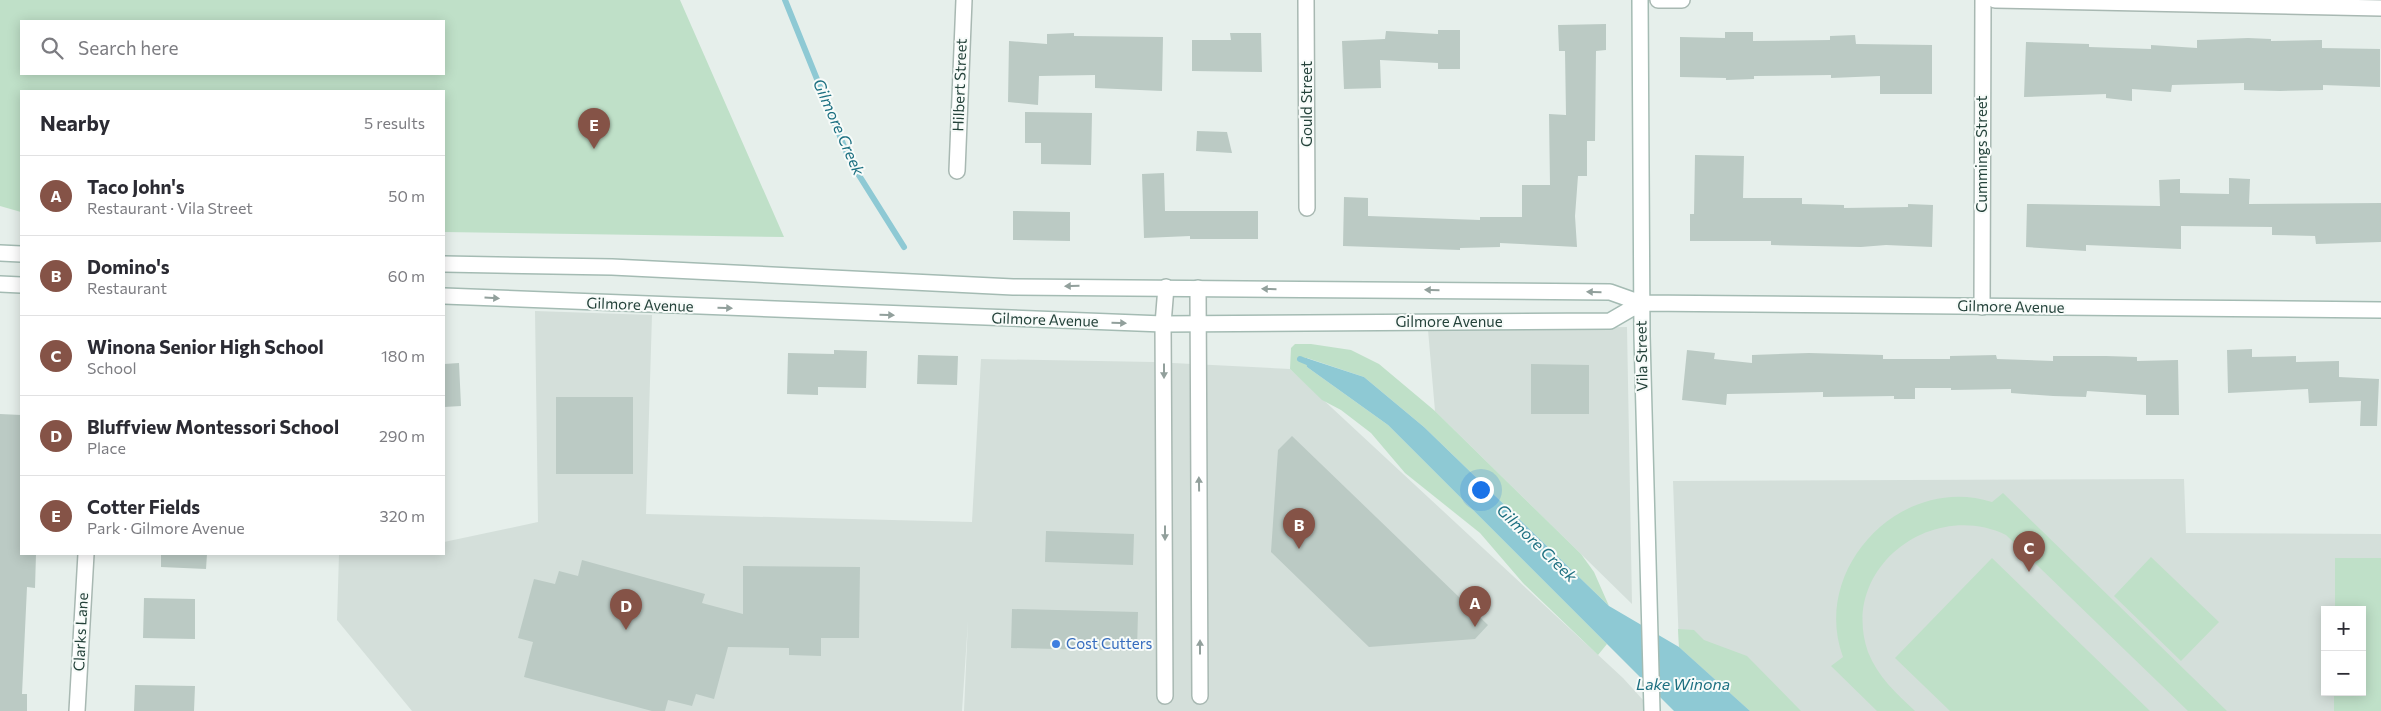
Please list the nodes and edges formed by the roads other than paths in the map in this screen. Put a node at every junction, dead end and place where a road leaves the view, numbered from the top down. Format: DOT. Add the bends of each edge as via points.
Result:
graph roads {
  1 [pos="964,0"];
  2 [pos="1306,0"];
  3 [pos="1640,0"];
  4 [pos="1658,0"];
  5 [pos="1682,0"];
  6 [pos="1982,0"];
  7 [pos="1995,0"];
  8 [pos="2381,8"];
  9 [pos="957,171"];
  10 [pos="1307,208"];
  11 [pos="0,254"];
  12 [pos="20,254"];
  13 [pos="445,264"];
  14 [pos="0,284"];
  15 [pos="20,285"];
  16 [pos="1166,287"];
  17 [pos="1198,288"];
  18 [pos="445,296"];
  19 [pos="1641,303"];
  20 [pos="1982,307"];
  21 [pos="2381,310"];
  22 [pos="1163,324"];
  23 [pos="1198,324"];
  24 [pos="86,555"];
  25 [pos="1165,696"];
  26 [pos="1200,696"];
  27 [pos="77,711"];
  28 [pos="1652,711"];
  1 -- 9 [label="street, Hilbert Street"];
  2 -- 10 [label="street, Gould Street"];
  3 -- 19 [label="street, Vila Street"];
  4 -- 5 [label="street"];
  6 -- 20 [label="street, Cummings Street"];
  7 -- 8 [label="street"];
  11 -- 12 [label="street"];
  16 -- 13 [label="street, Gilmore Avenue, one-way" via="1012,287 612,267"];
  14 -- 15 [label="street"];
  16 -- 17 [label="street, Gilmore Avenue"];
  16 -- 22 [label="street"];
  19 -- 17 [label="street, Gilmore Avenue, one-way" via="1610,292"];
  17 -- 23 [label="street"];
  18 -- 22 [label="street, Gilmore Avenue, one-way"];
  19 -- 20 [label="street, Gilmore Avenue"];
  19 -- 23 [label="street, Gilmore Avenue" via="1610,321"];
  19 -- 28 [label="street, Vila Street"];
  20 -- 21 [label="street, Gilmore Avenue"];
  22 -- 23 [label="street, Gilmore Avenue"];
  22 -- 25 [label="street, one-way"];
  26 -- 23 [label="street, one-way"];
  24 -- 27 [label="street, Clarks Lane"];
}
